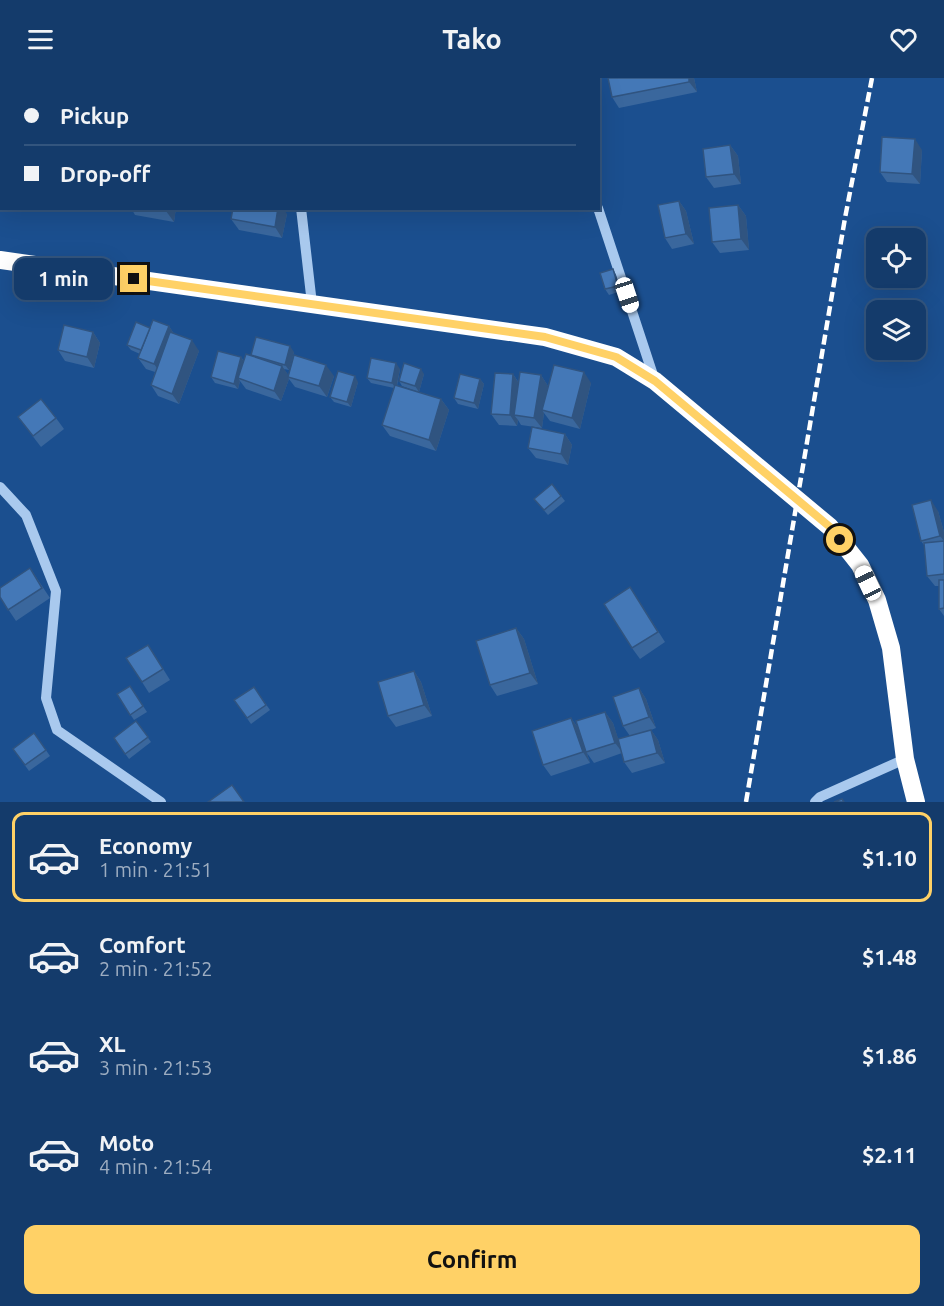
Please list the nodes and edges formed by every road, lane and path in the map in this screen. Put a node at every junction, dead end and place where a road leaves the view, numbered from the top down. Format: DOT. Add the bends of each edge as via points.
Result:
graph roads {
  1 [pos="301,210"];
  2 [pos="599,210"];
  3 [pos="0,260"];
  4 [pos="312,304"];
  5 [pos="655,381"];
  6 [pos="0,487"];
  7 [pos="904,759"];
  8 [pos="161,802"];
  9 [pos="815,802"];
  10 [pos="915,802"];
  1 -- 4 [label="street"];
  2 -- 5 [label="street"];
  3 -- 4 [label="highway"];
  4 -- 5 [label="highway" via="545,337 616,357"];
  5 -- 7 [label="highway" via="830,527 860,565 877,600 891,648"];
  6 -- 8 [label="street" via="26,515 56,591 46,698 57,730"];
  7 -- 9 [label="street"];
  7 -- 10 [label="highway"];
}
